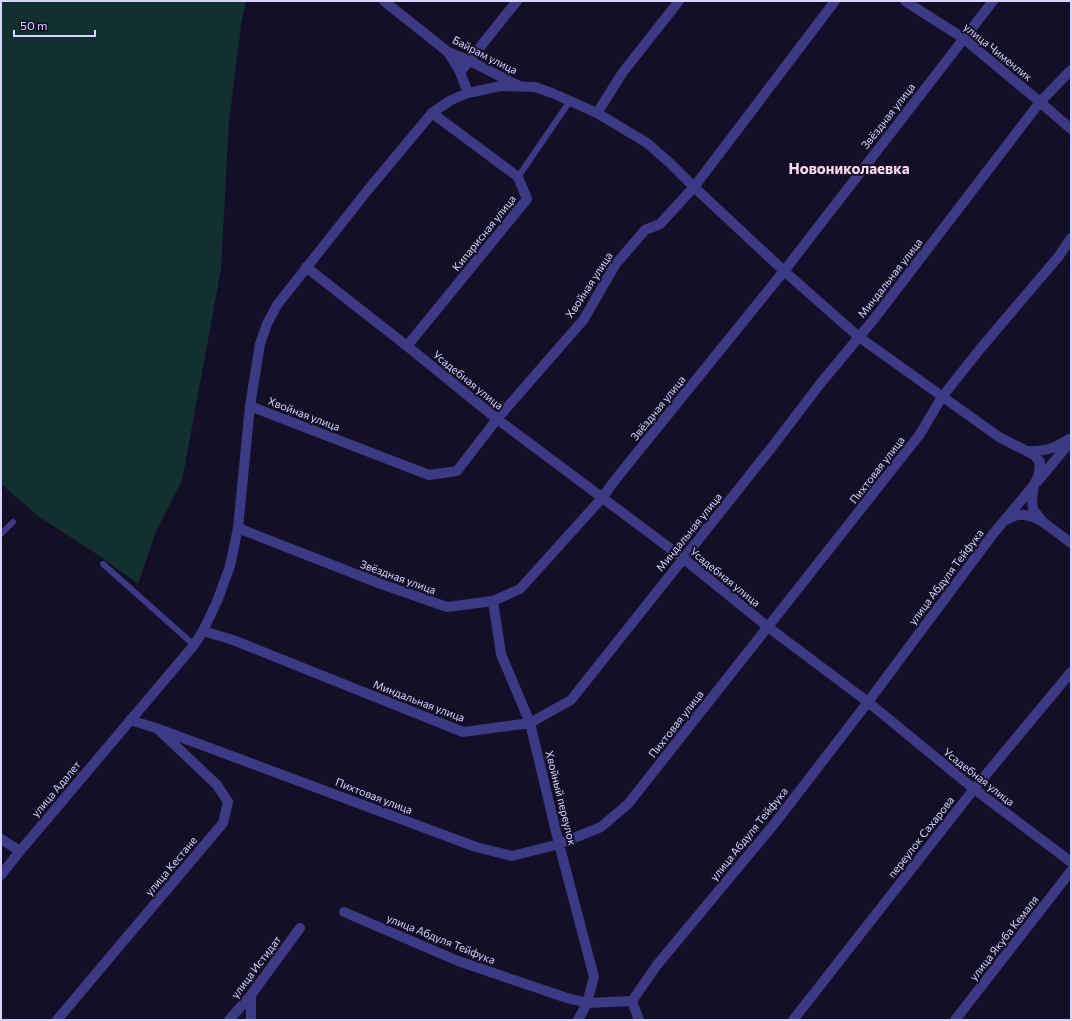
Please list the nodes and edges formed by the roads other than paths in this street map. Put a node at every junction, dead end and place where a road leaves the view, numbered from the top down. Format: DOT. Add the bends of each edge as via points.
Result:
graph roads {
  1 [pos="384,1"];
  2 [pos="517,1"];
  3 [pos="679,1"];
  4 [pos="835,1"];
  5 [pos="905,1"];
  6 [pos="993,1"];
  7 [pos="963,38"];
  8 [pos="448,52"];
  9 [pos="470,61"];
  10 [pos="1071,70"];
  11 [pos="460,72"];
  12 [pos="519,86"];
  13 [pos="468,93"];
  14 [pos="570,101"];
  15 [pos="1040,102"];
  16 [pos="432,113"];
  17 [pos="597,113"];
  18 [pos="1071,129"];
  19 [pos="518,177"];
  20 [pos="694,187"];
  21 [pos="1071,238"];
  22 [pos="306,267"];
  23 [pos="784,272"];
  24 [pos="859,337"];
  25 [pos="408,346"];
  26 [pos="942,397"];
  27 [pos="250,406"];
  28 [pos="497,419"];
  29 [pos="1071,437"];
  30 [pos="1071,441"];
  31 [pos="1026,451"];
  32 [pos="1034,485"];
  33 [pos="602,498"];
  34 [pos="13,522"];
  35 [pos="1003,522"];
  36 [pos="1044,522"];
  37 [pos="238,528"];
  38 [pos="1,534"];
  39 [pos="1071,543"];
  40 [pos="683,558"];
  41 [pos="103,564"];
  42 [pos="493,601"];
  43 [pos="768,627"];
  44 [pos="203,631"];
  45 [pos="194,645"];
  46 [pos="1071,672"];
  47 [pos="868,702"];
  48 [pos="130,720"];
  49 [pos="530,723"];
  50 [pos="156,728"];
  51 [pos="974,789"];
  52 [pos="1,839"];
  53 [pos="560,844"];
  54 [pos="20,851"];
  55 [pos="1071,862"];
  56 [pos="1071,871"];
  57 [pos="1,875"];
  58 [pos="344,912"];
  59 [pos="300,928"];
  60 [pos="251,995"];
  61 [pos="632,1001"];
  62 [pos="587,1004"];
  63 [pos="57,1020"];
  64 [pos="229,1020"];
  65 [pos="251,1020"];
  66 [pos="578,1020"];
  67 [pos="639,1020"];
  68 [pos="793,1020"];
  69 [pos="955,1020"];
  1 -- 8 [label="street, Байрам улица"];
  2 -- 9 [label="street"];
  3 -- 17 [label="street" via="623,72"];
  4 -- 20 [label="street, Хвойная улица"];
  5 -- 7 [label="street, улица Чименлик"];
  6 -- 7 [label="street, Звёздная улица"];
  7 -- 15 [label="street, улица Чименлик"];
  7 -- 23 [label="street, Звёздная улица"];
  8 -- 9 [label="street, Байрам улица"];
  8 -- 11 [label="street"];
  9 -- 11 [label="street"];
  9 -- 12 [label="street, Байрам улица"];
  10 -- 15 [label="street, Миндальная улица"];
  11 -- 13 [label="street"];
  12 -- 13 [label="street, улица Адалет" via="501,86"];
  12 -- 14 [label="street" via="535,87"];
  13 -- 16 [label="street, улица Адалет" via="451,100"];
  14 -- 17 [label="street"];
  14 -- 19 [label="lane"];
  15 -- 18 [label="street, улица Чименлик"];
  15 -- 24 [label="street, Миндальная улица"];
  16 -- 19 [label="street"];
  16 -- 22 [label="street, улица Адалет"];
  17 -- 20 [label="street" via="647,143"];
  19 -- 25 [label="street, Кипарисная улица" via="527,199"];
  20 -- 23 [label="street"];
  20 -- 28 [label="street, Хвойная улица" via="660,224 645,230 615,265 584,319"];
  21 -- 26 [label="street, Пихтовая улица" via="1059,256"];
  22 -- 25 [label="street, Усадебная улица"];
  22 -- 27 [label="street, улица Адалет" via="277,305 267,324 260,344"];
  23 -- 24 [label="street"];
  23 -- 33 [label="street, Звёздная улица"];
  24 -- 26 [label="street"];
  24 -- 40 [label="street, Миндальная улица"];
  25 -- 28 [label="street, Усадебная улица"];
  26 -- 31 [label="street" via="999,437"];
  26 -- 43 [label="street, Пихтовая улица" via="920,434"];
  27 -- 28 [label="street, Хвойная улица" via="429,475 457,471"];
  27 -- 37 [label="street, улица Адалет"];
  28 -- 33 [label="street, Усадебная улица"];
  29 -- 31 [label="street" via="1055,448"];
  30 -- 32 [label="street, улица Абдуля Тейфука"];
  31 -- 32 [label="street" via="1034,454 1040,462 1039,474"];
  32 -- 35 [label="street, улица Абдуля Тейфука"];
  32 -- 36 [label="street" via="1033,509"];
  33 -- 40 [label="street, Усадебная улица"];
  33 -- 42 [label="street, Звёздная улица" via="520,590"];
  34 -- 38 [label="lane"];
  35 -- 36 [label="street" via="1016,515 1034,517"];
  35 -- 47 [label="street, улица Абдуля Тейфука"];
  36 -- 39 [label="street"];
  37 -- 42 [label="street, Звёздная улица" via="381,584 448,607"];
  37 -- 44 [label="street, улица Адалет" via="230,566"];
  40 -- 43 [label="street, Усадебная улица"];
  40 -- 49 [label="street, Миндальная улица" via="571,700"];
  41 -- 45 [label="lane"];
  42 -- 49 [label="street, Хвойный переулок" via="501,654"];
  43 -- 47 [label="street, Усадебная улица"];
  43 -- 53 [label="street, Пихтовая улица" via="628,804 601,827"];
  44 -- 45 [label="street, улица Адалет"];
  44 -- 49 [label="street, Миндальная улица" via="233,640 463,732"];
  45 -- 48 [label="street, улица Адалет"];
  46 -- 51 [label="street, переулок Сахарова"];
  47 -- 51 [label="street, Усадебная улица"];
  47 -- 61 [label="street, улица Абдуля Тейфука" via="775,823 657,965"];
  48 -- 50 [label="street, Пихтовая улица"];
  48 -- 54 [label="street, улица Адалет"];
  49 -- 53 [label="street, Хвойный переулок"];
  50 -- 53 [label="street, Пихтовая улица" via="476,847 512,856"];
  50 -- 63 [label="street, улица Кестане" via="217,785 228,802 223,824"];
  51 -- 55 [label="street, Усадебная улица"];
  51 -- 68 [label="street, переулок Сахарова"];
  52 -- 54 [label="street"];
  53 -- 62 [label="street, Хвойный переулок" via="594,977"];
  54 -- 57 [label="street, улица Адалет"];
  56 -- 69 [label="street, улица Якуба Кемаля"];
  58 -- 62 [label="street, улица Абдуля Тейфука" via="458,961"];
  59 -- 60 [label="street, улица Истидат"];
  60 -- 64 [label="street, улица Истидат"];
  60 -- 65 [label="street"];
  61 -- 62 [label="street, улица Абдуля Тейфука"];
  61 -- 67 [label="street"];
  62 -- 66 [label="street, Хвойный переулок"];
}
